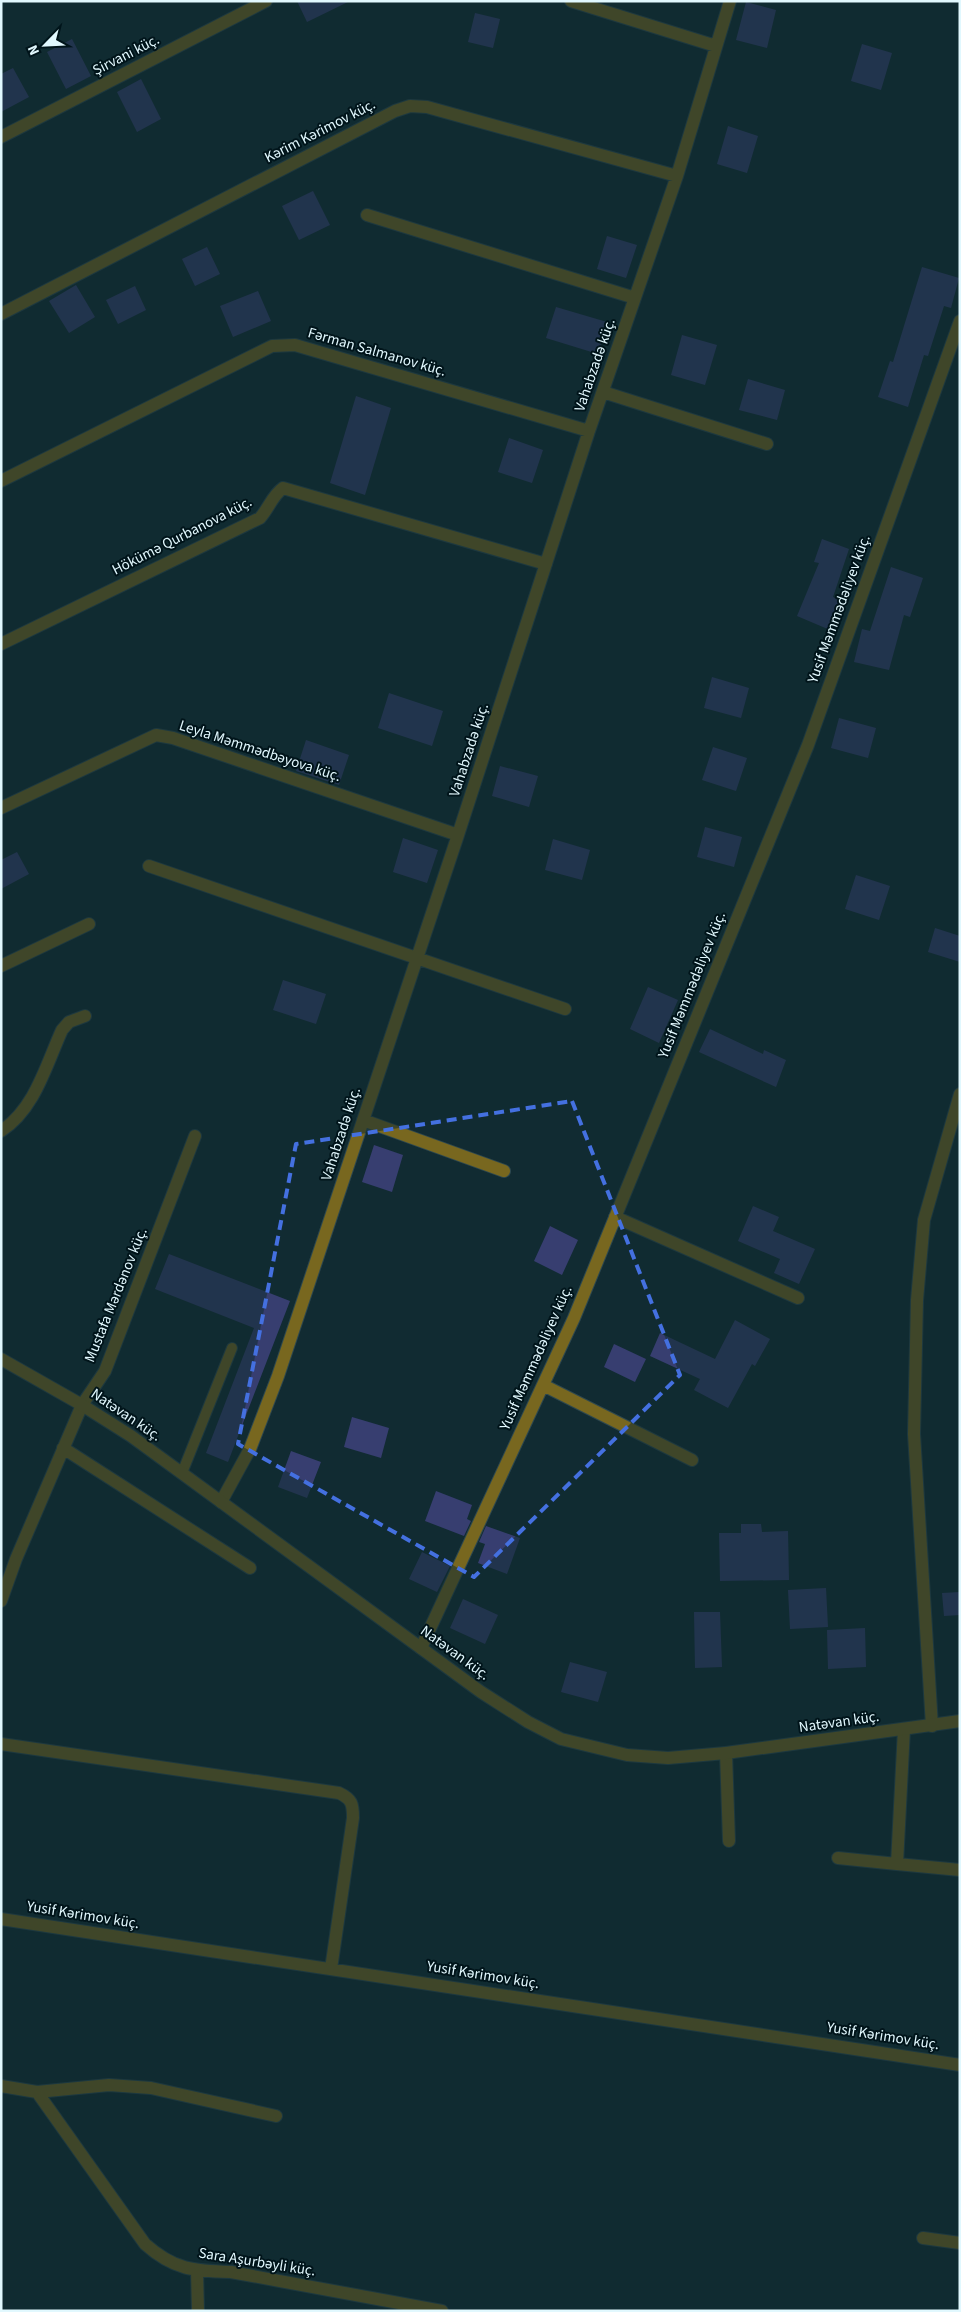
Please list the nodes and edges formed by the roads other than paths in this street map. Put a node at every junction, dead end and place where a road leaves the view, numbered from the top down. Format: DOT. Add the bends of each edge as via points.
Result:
graph roads {
  1 [pos="266,1"];
  2 [pos="570,1"];
  3 [pos="730,1"];
  4 [pos="716,46"];
  5 [pos="1,137"];
  6 [pos="677,176"];
  7 [pos="367,215"];
  8 [pos="635,298"];
  9 [pos="1,314"];
  10 [pos="960,321"];
  11 [pos="603,392"];
  12 [pos="590,431"];
  13 [pos="768,444"];
  14 [pos="1,481"];
  15 [pos="546,564"];
  16 [pos="1,644"];
  17 [pos="1,808"];
  18 [pos="458,835"];
  19 [pos="149,866"];
  20 [pos="89,924"];
  21 [pos="417,959"];
  22 [pos="1,966"];
  23 [pos="565,1009"];
  24 [pos="85,1016"];
  25 [pos="960,1094"];
  26 [pos="363,1120"];
  27 [pos="1,1131"];
  28 [pos="196,1136"];
  29 [pos="504,1171"];
  30 [pos="615,1217"];
  31 [pos="798,1298"];
  32 [pos="232,1348"];
  33 [pos="1,1359"];
  34 [pos="543,1385"];
  35 [pos="82,1405"];
  36 [pos="63,1448"];
  37 [pos="692,1460"];
  38 [pos="182,1473"];
  39 [pos="221,1502"];
  40 [pos="250,1568"];
  41 [pos="1,1601"];
  42 [pos="421,1648"];
  43 [pos="960,1721"];
  44 [pos="932,1726"];
  45 [pos="904,1730"];
  46 [pos="1,1744"];
  47 [pos="726,1753"];
  48 [pos="729,1841"];
  49 [pos="838,1858"];
  50 [pos="898,1864"];
  51 [pos="960,1870"];
  52 [pos="1,1919"];
  53 [pos="331,1969"];
  54 [pos="960,2065"];
  55 [pos="1,2086"];
  56 [pos="37,2092"];
  57 [pos="276,2116"];
  58 [pos="923,2238"];
  59 [pos="960,2243"];
  60 [pos="196,2271"];
  61 [pos="198,2311"];
  62 [pos="442,2311"];
  1 -- 5 [label="street, Şirvani küç."];
  2 -- 4 [label="street"];
  3 -- 4 [label="street, Vahabzadə küç."];
  4 -- 6 [label="street, Vahabzadə küç."];
  6 -- 8 [label="street, Vahabzadə küç."];
  6 -- 9 [label="street, Kərim Kərimov küç." via="428,107 410,106 395,110"];
  7 -- 8 [label="street"];
  8 -- 11 [label="street, Vahabzadə küç."];
  10 -- 30 [label="street, Yusif Məmmədəliyev küç." via="808,745"];
  11 -- 12 [label="street, Vahabzadə küç."];
  11 -- 13 [label="street"];
  12 -- 14 [label="street, Fərman Salmanov küç." via="295,346 272,346"];
  12 -- 15 [label="street, Vahabzadə küç."];
  15 -- 16 [label="street, Hökümə Qurbanova küç." via="283,488 274,494 270,507 260,518"];
  15 -- 18 [label="street, Vahabzadə küç."];
  17 -- 18 [label="street, Leyla Məmmədbəyova küç." via="156,735"];
  18 -- 21 [label="street, Vahabzadə küç."];
  19 -- 21 [label="street"];
  20 -- 22 [label="street"];
  21 -- 23 [label="street"];
  21 -- 26 [label="street, Vahabzadə küç."];
  24 -- 27 [label="street" via="69,1022 62,1030 26,1109"];
  25 -- 44 [label="street" via="924,1220 917,1300 914,1434"];
  26 -- 29 [label="street"];
  26 -- 39 [label="street, Vahabzadə küç." via="278,1376 250,1449"];
  28 -- 35 [label="street, Mustafa Mərdənov küç." via="105,1371"];
  30 -- 31 [label="street"];
  30 -- 34 [label="street, Yusif Məmmədəliyev küç."];
  32 -- 38 [label="lane"];
  33 -- 35 [label="street, Natəvan küç."];
  34 -- 37 [label="street"];
  34 -- 42 [label="street, Yusif Məmmədəliyev küç."];
  35 -- 36 [label="street, Mustafa Mərdənov küç."];
  35 -- 38 [label="street, Natəvan küç."];
  36 -- 40 [label="street"];
  36 -- 41 [label="street, Mustafa Mərdənov küç."];
  38 -- 39 [label="street, Natəvan küç."];
  39 -- 42 [label="street, Natəvan küç."];
  42 -- 47 [label="street, Natəvan küç." via="528,1722 561,1739 627,1755 668,1758"];
  43 -- 44 [label="street, Natəvan küç."];
  44 -- 45 [label="street, Natəvan küç."];
  45 -- 47 [label="street, Natəvan küç."];
  45 -- 50 [label="street"];
  46 -- 53 [label="street" via="339,1793 348,1797 353,1804 354,1818"];
  47 -- 48 [label="street"];
  49 -- 50 [label="street"];
  50 -- 51 [label="street"];
  52 -- 53 [label="street, Yusif Kərimov küç."];
  53 -- 54 [label="street, Yusif Kərimov küç."];
  55 -- 56 [label="street"];
  56 -- 57 [label="street" via="108,2085 152,2088"];
  56 -- 60 [label="street, Sara Aşurbəyli küç." via="145,2244 162,2259"];
  58 -- 59 [label="street"];
  60 -- 61 [label="street"];
  60 -- 62 [label="street, Sara Aşurbəyli küç." via="231,2272"];
}
